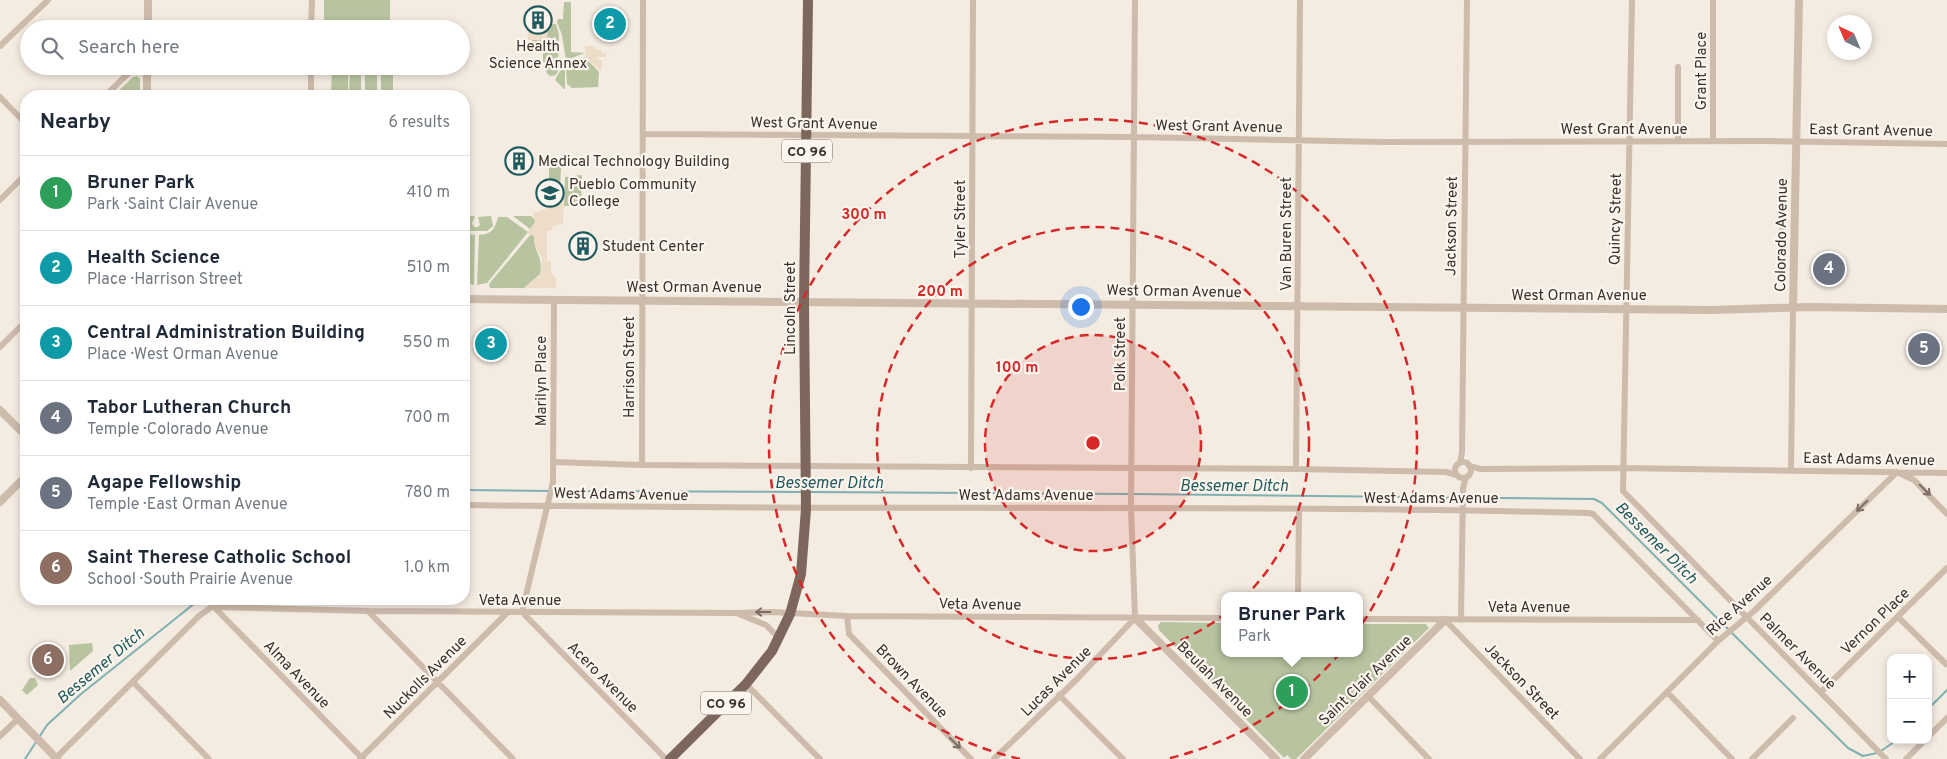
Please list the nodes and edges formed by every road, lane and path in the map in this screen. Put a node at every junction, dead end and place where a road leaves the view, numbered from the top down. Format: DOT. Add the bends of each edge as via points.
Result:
graph roads {
  1 [pos="48,0"];
  2 [pos="148,0"];
  3 [pos="312,0"];
  4 [pos="643,0"];
  5 [pos="808,0"];
  6 [pos="973,0"];
  7 [pos="1135,0"];
  8 [pos="1300,0"];
  9 [pos="1467,0"];
  10 [pos="1632,0"];
  11 [pos="1713,0"];
  12 [pos="1798,0"];
  13 [pos="27,20"];
  14 [pos="148,20"];
  15 [pos="312,20"];
  16 [pos="20,27"];
  17 [pos="0,46"];
  18 [pos="1678,67"];
  19 [pos="127,75"];
  20 [pos="148,75"];
  21 [pos="311,75"];
  22 [pos="111,90"];
  23 [pos="147,90"];
  24 [pos="311,90"];
  25 [pos="0,97"];
  26 [pos="20,118"];
  27 [pos="643,134"];
  28 [pos="807,134"];
  29 [pos="972,137"];
  30 [pos="1134,137"];
  31 [pos="1299,139"];
  32 [pos="1678,141"];
  33 [pos="1465,142"];
  34 [pos="1629,142"];
  35 [pos="1713,142"];
  36 [pos="1796,142"];
  37 [pos="1947,144"];
  38 [pos="20,180"];
  39 [pos="0,200"];
  40 [pos="470,299"];
  41 [pos="554,300"];
  42 [pos="642,300"];
  43 [pos="804,302"];
  44 [pos="972,304"];
  45 [pos="1133,304"];
  46 [pos="1298,306"];
  47 [pos="1462,307"];
  48 [pos="1794,308"];
  49 [pos="1626,309"];
  50 [pos="1947,309"];
  51 [pos="20,327"];
  52 [pos="0,347"];
  53 [pos="0,410"];
  54 [pos="20,430"];
  55 [pos="553,462"];
  56 [pos="642,465"];
  57 [pos="971,468"];
  58 [pos="1132,468"];
  59 [pos="1623,468"];
  60 [pos="1296,469"];
  61 [pos="805,470"];
  62 [pos="1463,470"];
  63 [pos="1791,471"];
  64 [pos="1897,472"];
  65 [pos="1947,473"];
  66 [pos="20,482"];
  67 [pos="0,502"];
  68 [pos="806,504"];
  69 [pos="470,505"];
  70 [pos="546,506"];
  71 [pos="1463,506"];
  72 [pos="1132,508"];
  73 [pos="1299,510"];
  74 [pos="1947,514"];
  75 [pos="1947,568"];
  76 [pos="1298,592"];
  77 [pos="214,607"];
  78 [pos="368,612"];
  79 [pos="508,612"];
  80 [pos="522,612"];
  81 [pos="736,614"];
  82 [pos="790,614"];
  83 [pos="847,616"];
  84 [pos="1746,617"];
  85 [pos="1898,617"];
  86 [pos="1135,618"];
  87 [pos="1221,618"];
  88 [pos="1363,619"];
  89 [pos="1445,620"];
  90 [pos="1461,620"];
  91 [pos="1698,620"];
  92 [pos="779,638"];
  93 [pos="1718,641"];
  94 [pos="1946,664"];
  95 [pos="132,682"];
  96 [pos="437,682"];
  97 [pos="746,684"];
  98 [pos="1667,692"];
  99 [pos="1821,692"];
  100 [pos="1060,695"];
  101 [pos="1368,696"];
  102 [pos="0,700"];
  103 [pos="18,718"];
  104 [pos="1793,718"];
  105 [pos="1947,718"];
  106 [pos="1932,733"];
  107 [pos="0,736"];
  108 [pos="1921,744"];
  109 [pos="55,757"];
  110 [pos="1885,757"];
  111 [pos="209,759"];
  112 [pos="361,759"];
  113 [pos="513,759"];
  114 [pos="666,759"];
  115 [pos="670,759"];
  116 [pos="820,759"];
  117 [pos="971,759"];
  118 [pos="994,759"];
  119 [pos="1123,759"];
  120 [pos="1276,759"];
  121 [pos="1304,759"];
  122 [pos="1429,759"];
  123 [pos="1580,759"];
  124 [pos="1600,759"];
  125 [pos="1732,759"];
  126 [pos="1752,759"];
  127 [pos="1906,759"];
  1 -- 13 [label="street"];
  2 -- 14 [label="street"];
  3 -- 15 [label="street"];
  4 -- 27 [label="street, Harrison Street"];
  5 -- 28 [label="main road, Lincoln Street / CO 96"];
  6 -- 29 [label="street, Tyler Street"];
  7 -- 30 [label="street, Polk Street"];
  8 -- 31 [label="street, Van Buren Street"];
  9 -- 33 [label="street, Jackson Street"];
  10 -- 34 [label="street, Quincy Street"];
  11 -- 35 [label="street, Grant Place"];
  12 -- 36 [label="street, Colorado Avenue"];
  16 -- 17 [label="street"];
  18 -- 32 [label="street"];
  19 -- 22 [label="street"];
  20 -- 23 [label="street"];
  21 -- 24 [label="street"];
  25 -- 26 [label="street"];
  27 -- 28 [label="street, West Grant Avenue"];
  27 -- 42 [label="street, Harrison Street"];
  28 -- 29 [label="street, West Grant Avenue"];
  28 -- 43 [label="main road, Lincoln Street / CO 96"];
  29 -- 30 [label="street, West Grant Avenue"];
  29 -- 44 [label="street, Tyler Street"];
  30 -- 31 [label="street, West Grant Avenue"];
  30 -- 45 [label="street, Polk Street"];
  31 -- 33 [label="street, West Grant Avenue"];
  31 -- 46 [label="street, Van Buren Street"];
  32 -- 34 [label="street, West Grant Avenue"];
  32 -- 35 [label="street, West Grant Avenue"];
  33 -- 34 [label="street, West Grant Avenue"];
  33 -- 47 [label="street, Jackson Street"];
  34 -- 49 [label="street, Quincy Street"];
  35 -- 36 [label="street, West Grant Avenue"];
  36 -- 37 [label="street, East Grant Avenue"];
  36 -- 48 [label="street, Colorado Avenue"];
  38 -- 39 [label="street"];
  40 -- 41 [label="street, West Orman Avenue"];
  41 -- 42 [label="street, West Orman Avenue"];
  41 -- 55 [label="street, Marilyn Place"];
  42 -- 43 [label="street, West Orman Avenue"];
  42 -- 56 [label="street, Harrison Street"];
  43 -- 44 [label="street, West Orman Avenue"];
  43 -- 61 [label="main road, Lincoln Street / CO 96"];
  44 -- 45 [label="street, West Orman Avenue"];
  44 -- 57 [label="street, Tyler Street"];
  45 -- 46 [label="street, West Orman Avenue"];
  45 -- 58 [label="street, Polk Street"];
  46 -- 47 [label="street, West Orman Avenue"];
  46 -- 60 [label="street, Van Buren Street"];
  47 -- 49 [label="street, West Orman Avenue"];
  47 -- 62 [label="street, Jackson Street"];
  48 -- 49 [label="street, West Orman Avenue"];
  48 -- 50 [label="street, West Orman Avenue"];
  48 -- 63 [label="street, Colorado Avenue"];
  49 -- 59 [label="street, Quincy Street"];
  51 -- 52 [label="street"];
  53 -- 54 [label="street"];
  55 -- 56 [label="street, West Adams Avenue"];
  55 -- 70 [label="street, Marilyn Place" via="550,498"];
  56 -- 61 [label="street, West Adams Avenue"];
  57 -- 58 [label="street, West Adams Avenue"];
  57 -- 61 [label="street, West Adams Avenue"];
  58 -- 60 [label="street, West Adams Avenue"];
  58 -- 72 [label="street, Polk Street"];
  59 -- 62 [label="street, West Adams Avenue"];
  59 -- 63 [label="street, West Adams Avenue"];
  59 -- 84 [label="street, Palmer Avenue" via="1623,491"];
  60 -- 62 [label="street, West Adams Avenue"];
  61 -- 68 [label="main road, Lincoln Street / CO 96"];
  62 -- 71 [label="street, Jackson Street"];
  63 -- 64 [label="street, East Adams Avenue"];
  64 -- 65 [label="street, East Adams Avenue"];
  64 -- 74 [label="street, one-way" via="1914,480"];
  64 -- 84 [label="street, Rice Avenue, one-way"];
  66 -- 67 [label="street"];
  68 -- 70 [label="street, West Adams Avenue"];
  68 -- 72 [label="street, West Adams Avenue"];
  68 -- 82 [label="main road, Lincoln Street / CO 96" via="801,574"];
  69 -- 70 [label="street, West Adams Avenue"];
  70 -- 80 [label="street"];
  71 -- 73 [label="street, West Adams Avenue"];
  71 -- 90 [label="street, Jackson Street"];
  71 -- 91 [label="street, West Adams Avenue" via="1593,514"];
  72 -- 73 [label="street, West Adams Avenue"];
  72 -- 86 [label="street, Polk Street"];
  73 -- 76 [label="street"];
  75 -- 85 [label="street, Vernon Place"];
  77 -- 78 [label="street, Veta Avenue"];
  77 -- 95 [label="street" via="199,616"];
  77 -- 112 [label="street, Alma Avenue"];
  78 -- 79 [label="street, Veta Avenue"];
  78 -- 96 [label="street"];
  79 -- 80 [label="street, Veta Avenue"];
  79 -- 96 [label="street, Nuckolls Avenue"];
  80 -- 81 [label="street, Veta Avenue"];
  80 -- 114 [label="street, Acero Avenue"];
  82 -- 81 [label="street, Veta Avenue, one-way"];
  81 -- 92 [label="street, Veta Avenue" via="766,625"];
  82 -- 83 [label="street, Veta Avenue"];
  82 -- 92 [label="main road, CO 96"];
  83 -- 86 [label="street, Veta Avenue"];
  83 -- 117 [label="street, Brown Avenue, one-way" via="849,634"];
  84 -- 93 [label="street, Rice Avenue"];
  84 -- 99 [label="street, Palmer Avenue"];
  85 -- 94 [label="street"];
  85 -- 99 [label="street, Vernon Place"];
  86 -- 87 [label="street, Veta Avenue"];
  86 -- 100 [label="street, Lucas Avenue"];
  86 -- 120 [label="street, Beulah Avenue"];
  88 -- 89 [label="street, Veta Avenue"];
  89 -- 90 [label="street, Veta Avenue"];
  89 -- 101 [label="street, Saint Clair Avenue"];
  89 -- 123 [label="street, Jackson Street"];
  90 -- 91 [label="street, Veta Avenue"];
  91 -- 93 [label="street"];
  92 -- 97 [label="main road, CO 96"];
  93 -- 98 [label="street, Rice Avenue"];
  95 -- 109 [label="street"];
  95 -- 111 [label="street"];
  96 -- 112 [label="street, Nuckolls Avenue"];
  96 -- 113 [label="street"];
  97 -- 115 [label="main road, CO 96"];
  97 -- 116 [label="street"];
  98 -- 124 [label="street, Rice Avenue"];
  98 -- 125 [label="street"];
  99 -- 110 [label="street, Palmer Avenue"];
  100 -- 118 [label="street, Lucas Avenue"];
  100 -- 119 [label="street"];
  101 -- 121 [label="street, Saint Clair Avenue"];
  101 -- 122 [label="street"];
  102 -- 103 [label="street"];
  103 -- 107 [label="street"];
  103 -- 109 [label="street"];
  104 -- 126 [label="street"];
  105 -- 106 [label="street"];
  108 -- 127 [label="street"];
}
